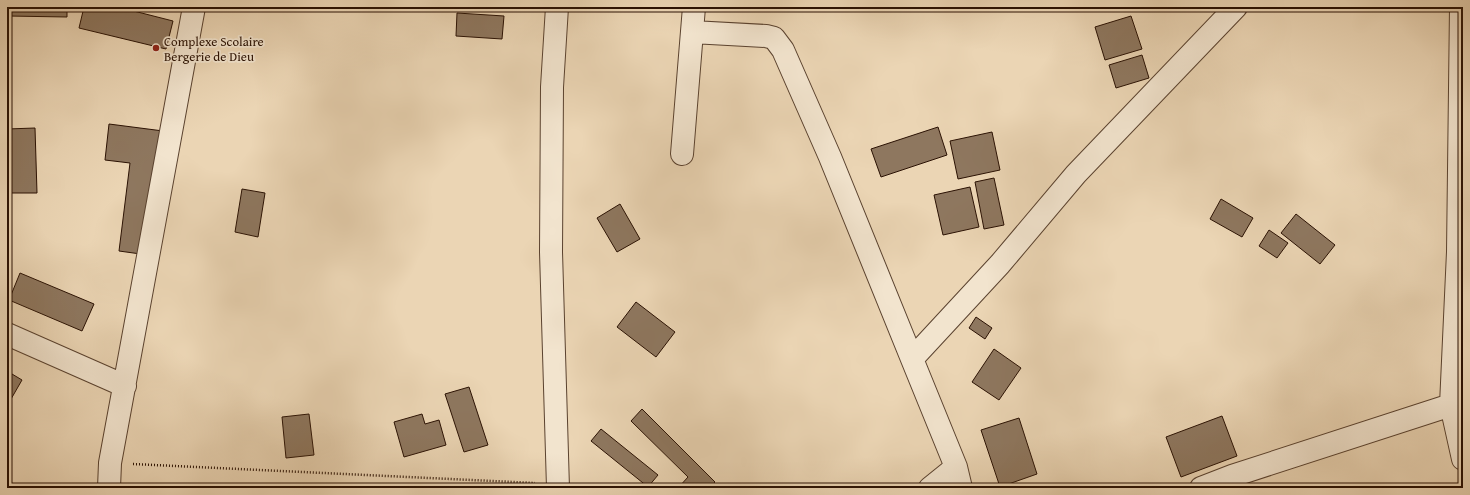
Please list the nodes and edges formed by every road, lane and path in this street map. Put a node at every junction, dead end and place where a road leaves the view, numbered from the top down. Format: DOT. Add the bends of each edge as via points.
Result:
graph roads {
  1 [pos="194,7"];
  2 [pos="557,7"];
  3 [pos="694,7"];
  4 [pos="1236,7"];
  5 [pos="1461,7"];
  6 [pos="692,32"];
  7 [pos="682,154"];
  8 [pos="7,334"];
  9 [pos="912,359"];
  10 [pos="125,386"];
  11 [pos="1450,405"];
  12 [pos="1463,459"];
  13 [pos="110,463"];
  14 [pos="956,467"];
  15 [pos="558,486"];
  16 [pos="109,488"];
  17 [pos="930,488"];
  18 [pos="961,488"];
  19 [pos="1201,488"];
  1 -- 10 [label="street"];
  2 -- 15 [label="street" via="552,87 551,252"];
  3 -- 6 [label="street"];
  4 -- 9 [label="street" via="1076,174 1000,264"];
  5 -- 11 [label="street" via="1458,252"];
  6 -- 7 [label="street"];
  6 -- 9 [label="street" via="766,36 774,38 783,50 830,157"];
  8 -- 10 [label="street"];
  9 -- 14 [label="street"];
  10 -- 13 [label="street"];
  11 -- 12 [label="street"];
  11 -- 19 [label="street"];
  13 -- 15 [label="path"];
  13 -- 16 [label="street"];
  14 -- 17 [label="street"];
  14 -- 18 [label="street"];
}
